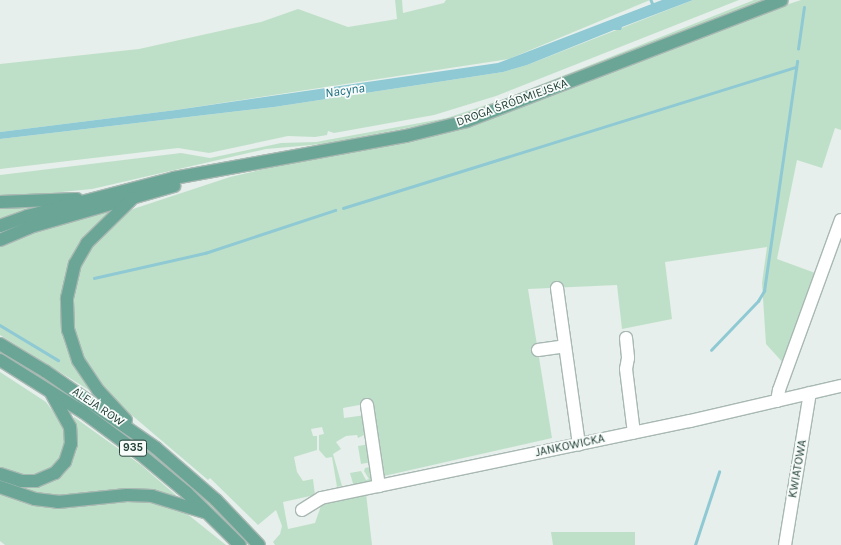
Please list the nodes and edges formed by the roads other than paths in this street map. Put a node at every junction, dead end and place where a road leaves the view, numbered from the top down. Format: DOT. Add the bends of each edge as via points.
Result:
graph roads {
  1 [pos="782,0"];
  2 [pos="207,173"];
  3 [pos="133,198"];
  4 [pos="90,199"];
  5 [pos="0,202"];
  6 [pos="841,220"];
  7 [pos="0,226"];
  8 [pos="0,240"];
  9 [pos="557,288"];
  10 [pos="626,338"];
  11 [pos="0,344"];
  12 [pos="565,346"];
  13 [pos="538,350"];
  14 [pos="0,360"];
  15 [pos="841,386"];
  16 [pos="50,391"];
  17 [pos="810,393"];
  18 [pos="777,401"];
  19 [pos="367,405"];
  20 [pos="634,433"];
  21 [pos="140,436"];
  22 [pos="579,444"];
  23 [pos="0,474"];
  24 [pos="379,486"];
  25 [pos="0,487"];
  26 [pos="302,510"];
  27 [pos="209,514"];
  28 [pos="239,545"];
  29 [pos="259,545"];
  30 [pos="786,545"];
  1 -- 2 [label="main road, DROGA ŚRÓDMIEJSKA" via="467,121"];
  2 -- 3 [label="main road, DROGA ŚRÓDMIEJSKA"];
  2 -- 4 [label="main road, DROGA ŚRÓDMIEJSKA" via="174,178"];
  3 -- 8 [label="main road, DROGA ŚRÓDMIEJSKA" via="30,227"];
  3 -- 21 [label="main road" via="94,233 80,253 70,280 66,314 72,345 87,375"];
  4 -- 5 [label="main road" via="57,198"];
  4 -- 7 [label="main road"];
  6 -- 18 [label="street"];
  9 -- 12 [label="street"];
  10 -- 20 [label="street" via="626,369"];
  11 -- 21 [label="main road, ALEJA ROW / 935" via="45,371"];
  12 -- 13 [label="street"];
  12 -- 22 [label="street"];
  14 -- 16 [label="main road, ALEJA ROW / 935"];
  15 -- 17 [label="street, JANKOWICKA"];
  16 -- 23 [label="main road" via="70,427 71,444 66,462 54,474 36,481 21,481"];
  16 -- 27 [label="main road, ALEJA ROW / 935" via="140,454"];
  17 -- 18 [label="street, JANKOWICKA"];
  17 -- 30 [label="street, KWIATOWA"];
  18 -- 20 [label="street, JANKOWICKA"];
  19 -- 24 [label="street"];
  20 -- 22 [label="street, JANKOWICKA"];
  21 -- 29 [label="main road, ALEJA ROW / 935" via="192,478"];
  22 -- 24 [label="street, JANKOWICKA"];
  24 -- 26 [label="street, JANKOWICKA" via="321,498"];
  25 -- 27 [label="main road" via="20,496 52,502 127,495 152,496"];
  27 -- 28 [label="main road, ALEJA ROW / 935"];
}
